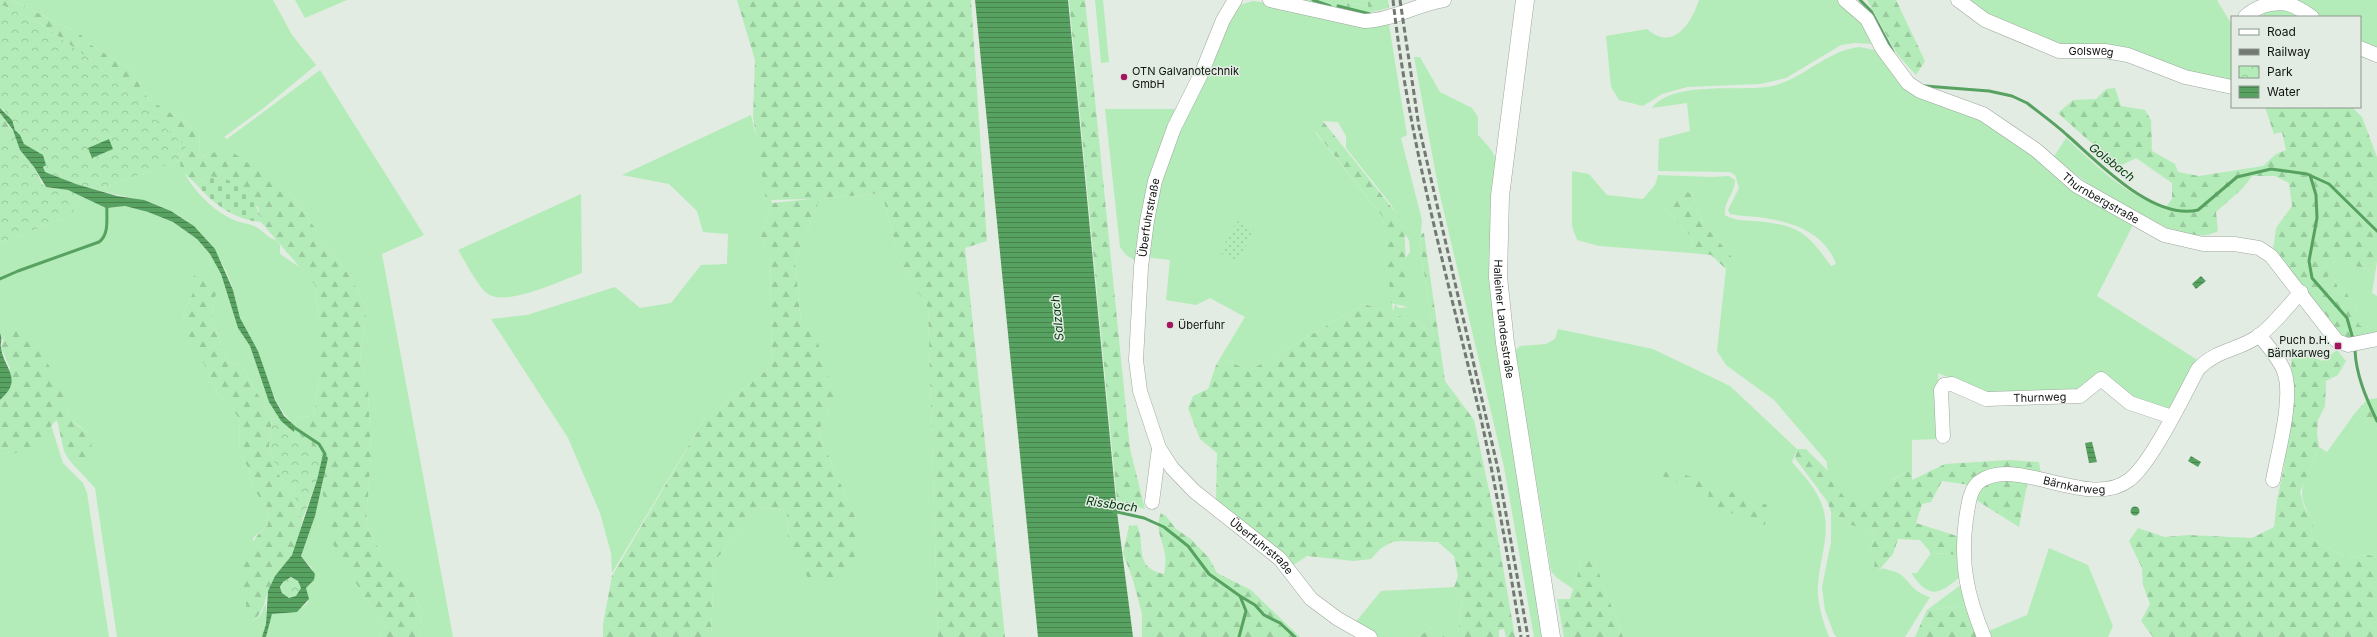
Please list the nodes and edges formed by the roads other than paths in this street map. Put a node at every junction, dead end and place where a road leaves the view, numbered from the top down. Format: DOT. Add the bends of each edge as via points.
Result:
graph roads {
  1 [pos="1235,0"];
  2 [pos="1270,0"];
  3 [pos="1444,0"];
  4 [pos="1525,0"];
  5 [pos="1845,0"];
  6 [pos="1958,0"];
  7 [pos="2246,16"];
  8 [pos="2310,16"];
  9 [pos="2361,48"];
  10 [pos="2377,55"];
  11 [pos="2231,87"];
  12 [pos="2301,292"];
  13 [pos="2259,335"];
  14 [pos="2377,339"];
  15 [pos="2172,417"];
  16 [pos="1943,436"];
  17 [pos="1159,448"];
  18 [pos="2273,480"];
  19 [pos="1152,502"];
  20 [pos="1370,637"];
  21 [pos="1551,637"];
  22 [pos="1984,637"];
  1 -- 17 [label="street, Überfuhrstraße" via="1223,20 1202,72 1174,128 1155,181 1147,221 1141,267 1136,360 1140,391"];
  2 -- 3 [label="street" via="1374,21 1419,5"];
  4 -- 21 [label="main road, Halleiner Landesstraße" via="1500,196 1498,276 1505,343"];
  5 -- 12 [label="street, Thurnbergstraße" via="1867,19 1888,57 1908,83 1920,91 1983,114 2036,150 2078,186 2164,235 2203,244 2234,244 2259,248 2272,256"];
  6 -- 11 [label="street, Golsweg" via="1986,20 2059,51 2105,51 2128,55 2184,77"];
  7 -- 8 [label="street" via="2251,10 2284,1"];
  9 -- 10 [label="street"];
  12 -- 13 [label="street, Bärnkarweg"];
  12 -- 14 [label="street, Thurnbergstraße" via="2337,341 2348,345"];
  13 -- 15 [label="street, Bärnkarweg" via="2239,347 2208,358 2198,369"];
  13 -- 18 [label="street" via="2285,374 2285,418"];
  15 -- 16 [label="street, Thurnweg" via="2130,403 2101,379 2080,396 1986,399 1952,384 1944,385 1941,390"];
  15 -- 22 [label="street, Bärnkarweg" via="2130,480 2111,489 2088,489 2011,475 1994,476 1979,482 1972,491 1968,511 1963,544 1963,569 1972,609"];
  17 -- 19 [label="street, Überfuhrstraße"];
  17 -- 20 [label="street, Überfuhrstraße" via="1172,468 1194,491 1280,558 1311,599 1338,619"];
}
